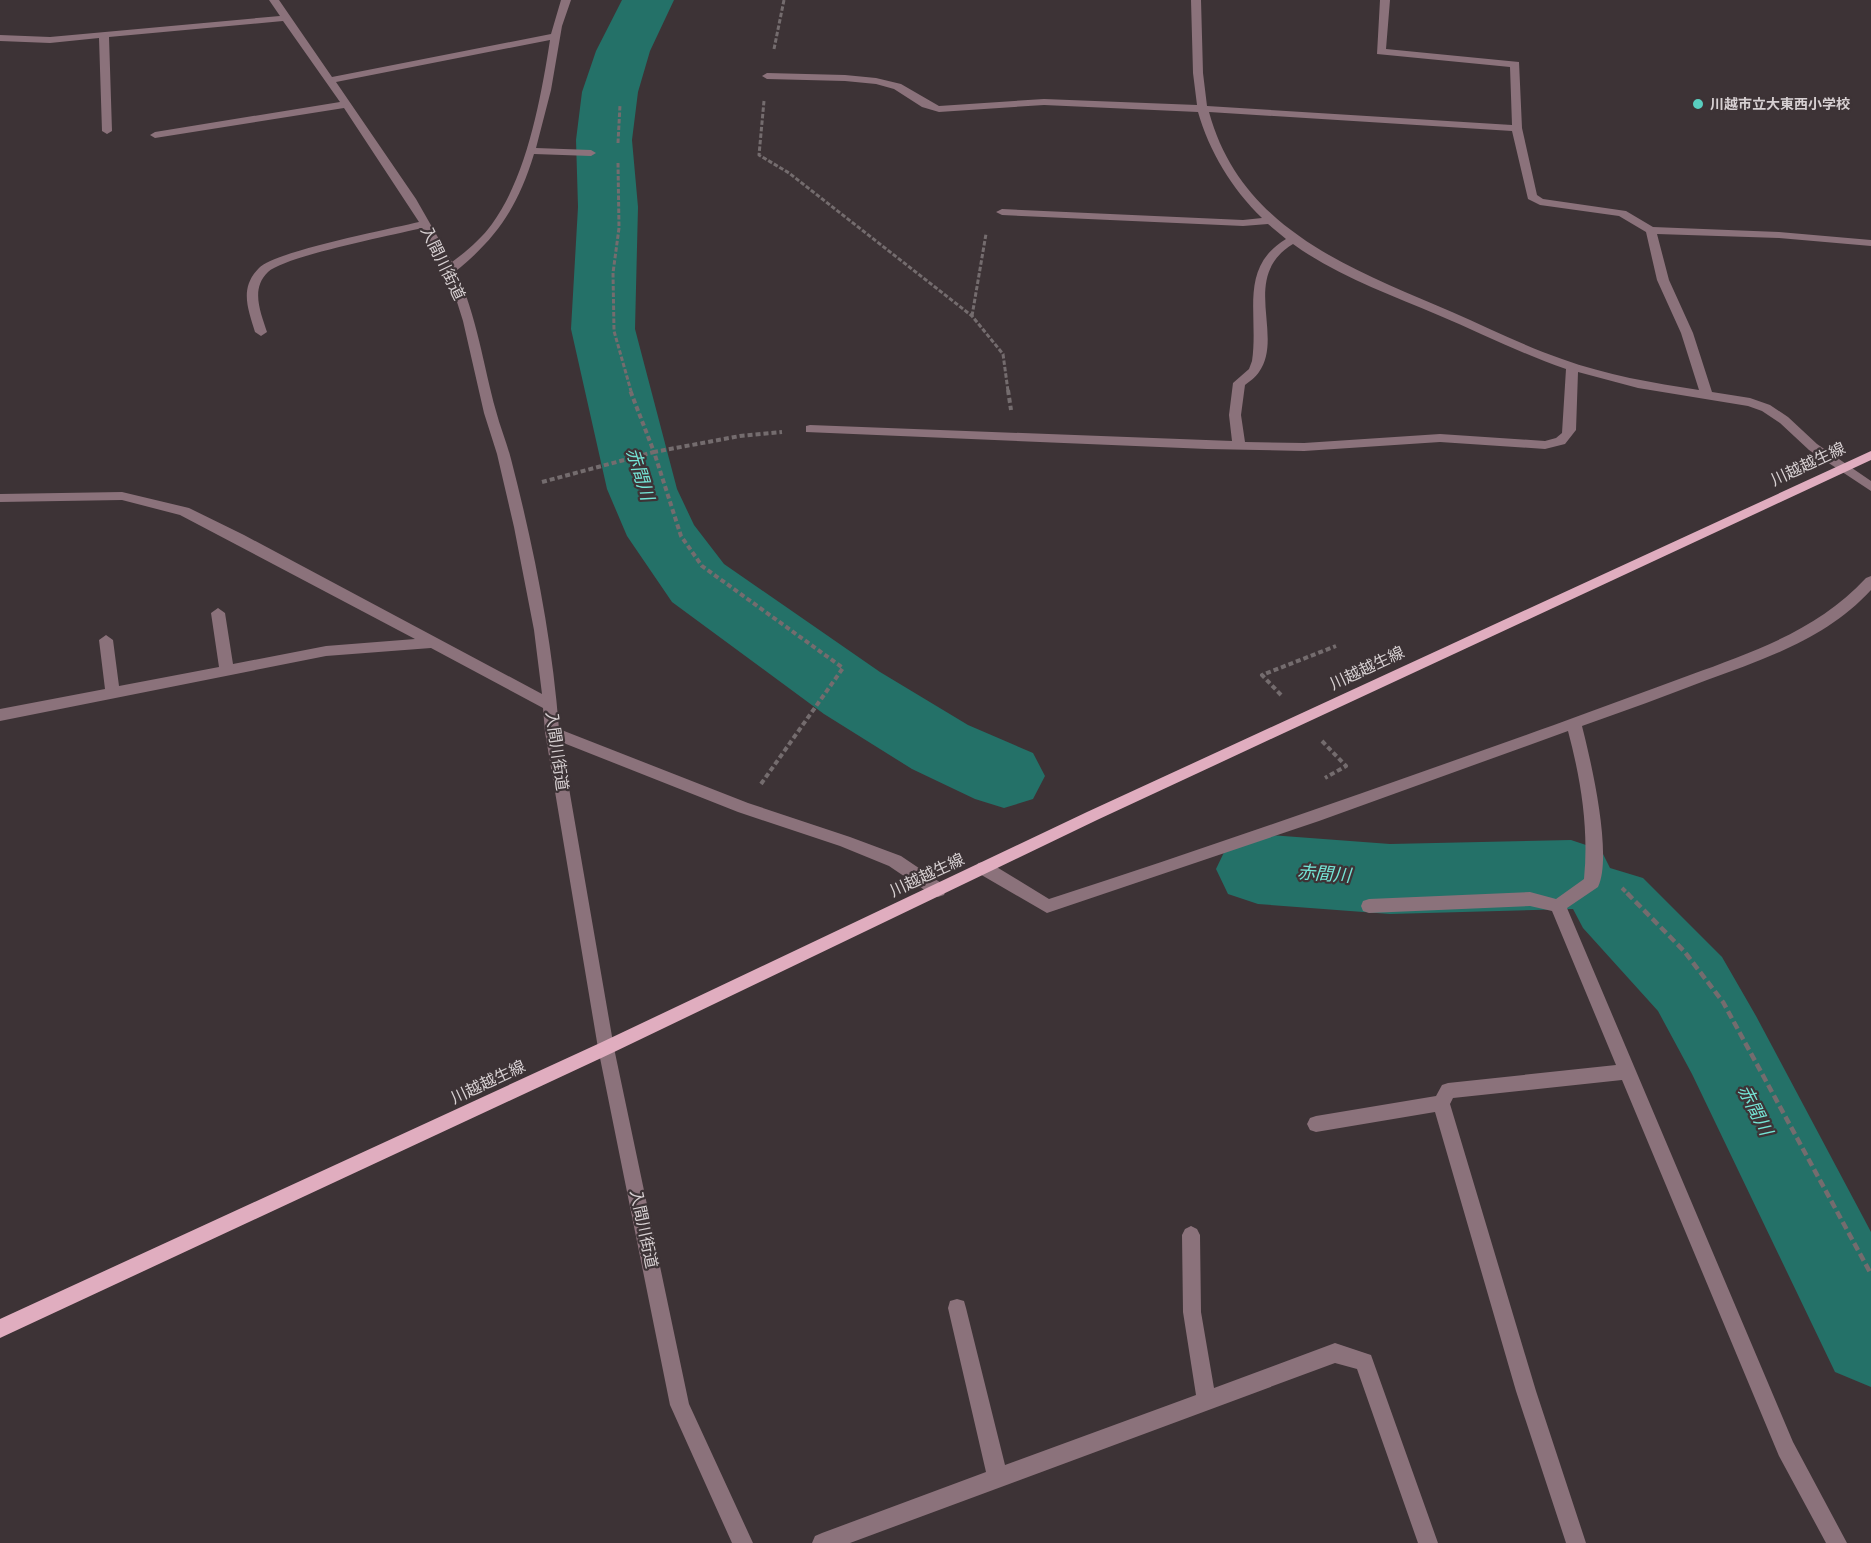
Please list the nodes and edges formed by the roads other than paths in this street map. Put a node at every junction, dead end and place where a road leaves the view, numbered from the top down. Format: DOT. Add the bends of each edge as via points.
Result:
graph roads {
  1 [pos="274,0"];
  2 [pos="566,0"];
  3 [pos="1196,0"];
  4 [pos="1385,0"];
  5 [pos="286,18"];
  6 [pos="105,36"];
  7 [pos="555,36"];
  8 [pos="0,38"];
  9 [pos="767,76"];
  10 [pos="332,80"];
  11 [pos="348,104"];
  12 [pos="1201,106"];
  13 [pos="1517,128"];
  14 [pos="107,131"];
  15 [pos="155,135"];
  16 [pos="529,151"];
  17 [pos="591,153"];
  18 [pos="1002,212"];
  19 [pos="1270,220"];
  20 [pos="424,224"];
  21 [pos="1651,230"];
  22 [pos="1293,239"];
  23 [pos="1871,243"];
  24 [pos="450,270"];
  25 [pos="261,332"];
  26 [pos="1572,367"];
  27 [pos="1707,395"];
  28 [pos="810,429"];
  29 [pos="1239,445"];
  30 [pos="1871,455"];
  31 [pos="1844,467"];
  32 [pos="1871,487"];
  33 [pos="0,498"];
  34 [pos="1868,589"];
  35 [pos="218,613"];
  36 [pos="106,640"];
  37 [pos="430,643"];
  38 [pos="227,670"];
  39 [pos="113,693"];
  40 [pos="551,706"];
  41 [pos="0,715"];
  42 [pos="1574,724"];
  43 [pos="552,732"];
  44 [pos="984,868"];
  45 [pos="938,890"];
  46 [pos="1369,906"];
  47 [pos="1558,906"];
  48 [pos="606,1048"];
  49 [pos="1626,1072"];
  50 [pos="1441,1103"];
  51 [pos="1317,1124"];
  52 [pos="1191,1235"];
  53 [pos="957,1308"];
  54 [pos="0,1329"];
  55 [pos="1207,1401"];
  56 [pos="998,1479"];
  57 [pos="743,1543"];
  58 [pos="822,1543"];
  59 [pos="1428,1543"];
  60 [pos="1576,1543"];
  61 [pos="1837,1543"];
  1 -- 5 [label="street, 入間川街道"];
  2 -- 7 [label="street"];
  3 -- 12 [label="street"];
  4 -- 13 [label="street" via="1382,52 1515,64"];
  5 -- 6 [label="street"];
  5 -- 10 [label="street, 入間川街道"];
  6 -- 8 [label="street"];
  6 -- 14 [label="street"];
  7 -- 10 [label="street"];
  7 -- 16 [label="street" via="543,104"];
  9 -- 12 [label="street" via="892,84 927,107 939,109 1044,102"];
  10 -- 11 [label="street, 入間川街道"];
  11 -- 15 [label="street"];
  11 -- 20 [label="street, 入間川街道"];
  12 -- 13 [label="street"];
  12 -- 19 [label="street" via="1227,168 1244,194"];
  13 -- 21 [label="street" via="1532,197 1540,202 1622,213"];
  16 -- 17 [label="street"];
  16 -- 24 [label="street" via="504,214 487,239"];
  18 -- 19 [label="street" via="1243,223"];
  19 -- 22 [label="street"];
  20 -- 24 [label="street, 入間川街道"];
  20 -- 25 [label="street" via="297,255 264,269 251,301"];
  21 -- 23 [label="street"];
  21 -- 27 [label="street" via="1663,280 1687,333"];
  22 -- 26 [label="street" via="1367,283"];
  22 -- 29 [label="street" via="1271,254 1263,270 1260,359 1254,371 1239,383 1235,415"];
  24 -- 40 [label="street, 入間川街道" via="463,301 511,490"];
  26 -- 27 [label="street" via="1636,384"];
  26 -- 29 [label="street" via="1570,430 1567,438 1558,443 1440,438 1304,447"];
  27 -- 31 [label="street" via="1766,408"];
  28 -- 29 [label="street"];
  30 -- 31 [label="main road, 川越越生線"];
  31 -- 32 [label="street"];
  31 -- 44 [label="main road, 川越越生線"];
  33 -- 37 [label="street" via="122,496 184,511"];
  34 -- 42 [label="street" via="1803,637"];
  35 -- 38 [label="street"];
  36 -- 39 [label="street"];
  37 -- 38 [label="street" via="326,651"];
  37 -- 40 [label="street"];
  38 -- 39 [label="street"];
  39 -- 41 [label="street"];
  40 -- 43 [label="street, 入間川街道"];
  42 -- 44 [label="street" via="1343,808 1047,906"];
  42 -- 47 [label="street" via="1586,770 1594,863 1592,882"];
  43 -- 45 [label="street" via="743,808 895,861"];
  43 -- 48 [label="street, 入間川街道"];
  44 -- 45 [label="main road, 川越越生線"];
  45 -- 48 [label="main road, 川越越生線"];
  46 -- 47 [label="street" via="1530,899"];
  47 -- 49 [label="street"];
  48 -- 54 [label="main road, 川越越生線"];
  48 -- 57 [label="street, 入間川街道" via="680,1404"];
  49 -- 50 [label="street" via="1448,1091"];
  49 -- 61 [label="street" via="1786,1449"];
  50 -- 51 [label="street"];
  50 -- 60 [label="street"];
  52 -- 55 [label="street" via="1192,1312"];
  53 -- 56 [label="street"];
  55 -- 56 [label="street"];
  55 -- 59 [label="street" via="1335,1353 1364,1362"];
  56 -- 58 [label="street"];
}
